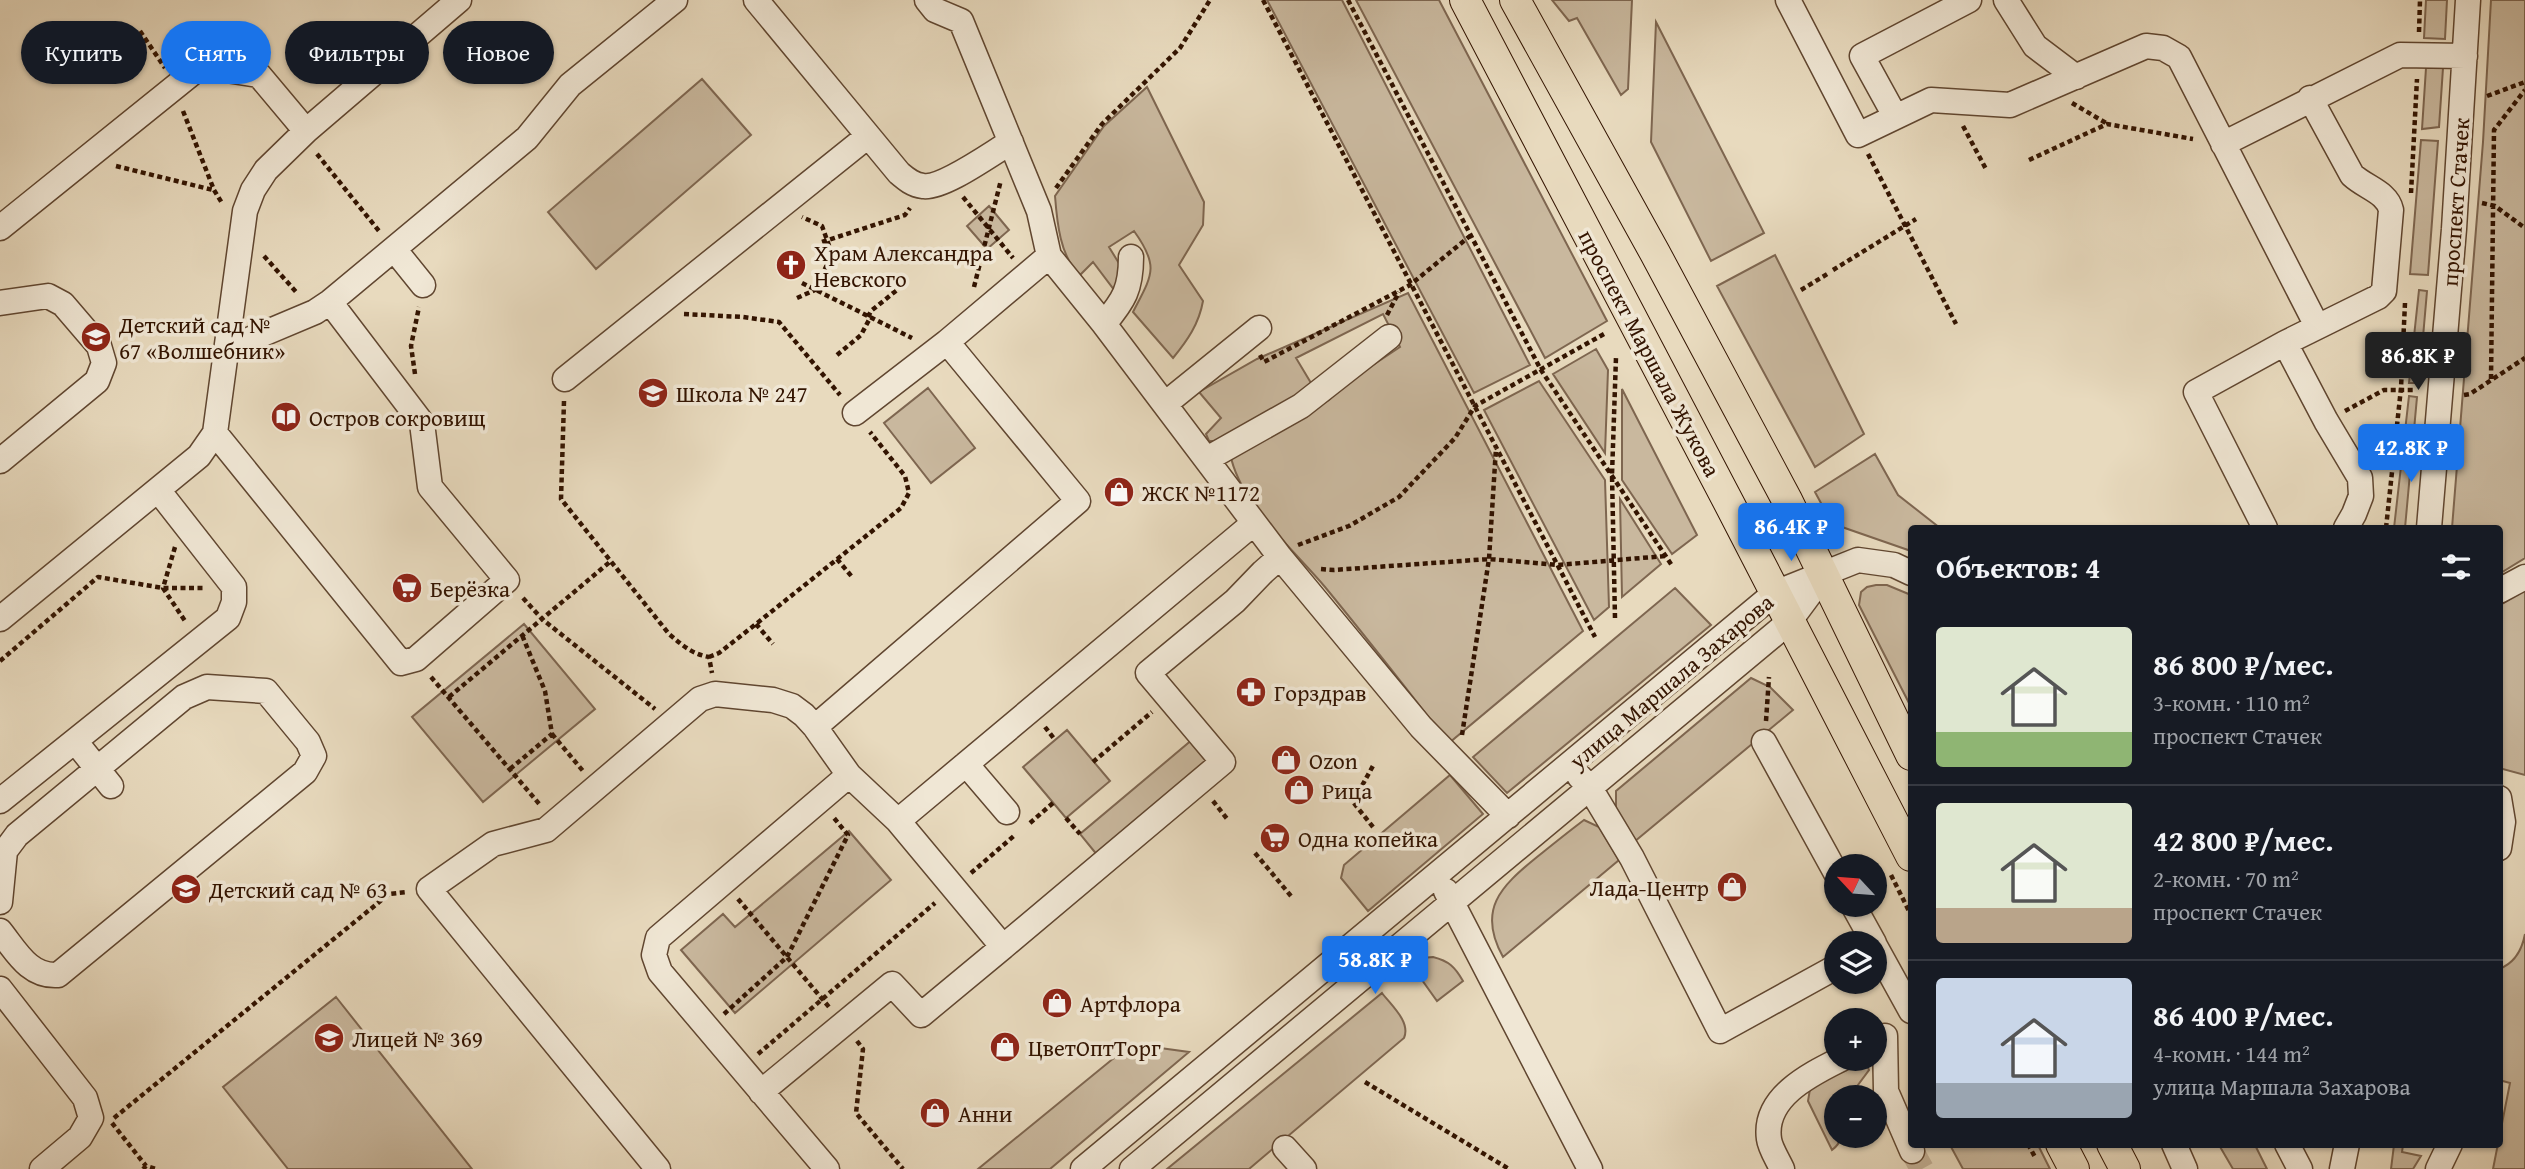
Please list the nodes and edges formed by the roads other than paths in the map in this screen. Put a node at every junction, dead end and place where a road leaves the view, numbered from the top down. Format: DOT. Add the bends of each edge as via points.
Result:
graph roads {
  1 [pos="459,0"];
  2 [pos="675,0"];
  3 [pos="756,0"];
  4 [pos="927,0"];
  5 [pos="1465,0"];
  6 [pos="1515,0"];
  7 [pos="1788,0"];
  8 [pos="1969,0"];
  9 [pos="2006,0"];
  10 [pos="2468,0"];
  11 [pos="959,10"];
  12 [pos="2465,56"];
  13 [pos="2076,77"];
  14 [pos="2310,99"];
  15 [pos="1895,116"];
  16 [pos="306,131"];
  17 [pos="868,136"];
  18 [pos="1011,142"];
  19 [pos="2223,144"];
  20 [pos="0,228"];
  21 [pos="394,249"];
  22 [pos="1049,256"];
  23 [pos="1131,257"];
  24 [pos="423,285"];
  25 [pos="330,302"];
  26 [pos="0,303"];
  27 [pos="1104,324"];
  28 [pos="2317,326"];
  29 [pos="1254,333"];
  30 [pos="955,335"];
  31 [pos="1389,337"];
  32 [pos="2286,343"];
  33 [pos="227,349"];
  34 [pos="565,379"];
  35 [pos="1165,404"];
  36 [pos="855,413"];
  37 [pos="215,433"];
  38 [pos="1207,459"];
  39 [pos="0,461"];
  40 [pos="158,490"];
  41 [pos="1254,523"];
  42 [pos="2263,525"];
  43 [pos="2348,525"];
  44 [pos="2429,525"];
  45 [pos="1284,562"];
  46 [pos="1908,572"];
  47 [pos="1823,576"];
  48 [pos="2525,577"];
  49 [pos="2503,589"];
  50 [pos="1775,593"];
  51 [pos="0,619"];
  52 [pos="1789,622"];
  53 [pos="815,727"];
  54 [pos="75,741"];
  55 [pos="1765,743"];
  56 [pos="1908,749"];
  57 [pos="966,764"];
  58 [pos="1570,764"];
  59 [pos="849,775"];
  60 [pos="104,778"];
  61 [pos="1590,788"];
  62 [pos="0,801"];
  63 [pos="1007,812"];
  64 [pos="1508,816"];
  65 [pos="898,821"];
  66 [pos="1908,850"];
  67 [pos="1826,854"];
  68 [pos="1437,875"];
  69 [pos="0,902"];
  70 [pos="1452,903"];
  71 [pos="0,931"];
  72 [pos="1003,947"];
  73 [pos="1887,968"];
  74 [pos="1824,974"];
  75 [pos="0,989"];
  76 [pos="1908,1006"];
  77 [pos="1908,1023"];
  78 [pos="1887,1035"];
  79 [pos="1824,1068"];
  80 [pos="1884,1071"];
  81 [pos="761,1092"];
  82 [pos="1908,1141"];
  83 [pos="1285,1148"];
  84 [pos="2063,1148"];
  85 [pos="2114,1148"];
  86 [pos="2176,1148"];
  87 [pos="2289,1148"];
  88 [pos="2346,1148"];
  89 [pos="2448,1148"];
  90 [pos="42,1169"];
  91 [pos="658,1169"];
  92 [pos="827,1169"];
  93 [pos="1083,1169"];
  94 [pos="1132,1169"];
  95 [pos="1304,1169"];
  96 [pos="1590,1169"];
  97 [pos="1782,1169"];
  98 [pos="2074,1169"];
  99 [pos="2125,1169"];
  100 [pos="2185,1169"];
  101 [pos="2300,1169"];
  102 [pos="2342,1169"];
  103 [pos="2438,1169"];
  1 -- 16 [label="street"];
  2 -- 21 [label="street" via="570,85 527,138"];
  3 -- 17 [label="street"];
  4 -- 11 [label="street" via="935,10"];
  5 -- 50 [label="main road, проспект Маршала Жукова"];
  6 -- 47 [label="main road" via="1781,488"];
  7 -- 15 [label="street" via="1858,135"];
  8 -- 15 [label="street" via="1862,57"];
  9 -- 13 [label="street" via="2035,46"];
  10 -- 12 [label="street, проспект Стачек"];
  11 -- 18 [label="street"];
  12 -- 14 [label="street" via="2396,49"];
  12 -- 44 [label="street, проспект Стачек"];
  13 -- 15 [label="street" via="2010,105 1931,100"];
  13 -- 19 [label="street" via="2146,46 2163,48 2179,57"];
  14 -- 19 [label="street"];
  14 -- 28 [label="street" via="2353,176 2383,195 2391,210 2384,291"];
  16 -- 20 [label="street" via="259,75 201,66"];
  16 -- 33 [label="street" via="266,170 245,211"];
  17 -- 18 [label="street" via="899,173 924,187 939,184"];
  17 -- 34 [label="street"];
  18 -- 22 [label="street" via="1039,211"];
  19 -- 28 [label="street"];
  21 -- 24 [label="street"];
  21 -- 25 [label="street"];
  22 -- 27 [label="street"];
  22 -- 30 [label="street"];
  23 -- 27 [label="street" via="1124,300"];
  25 -- 33 [label="street"];
  25 -- 37 [label="street" via="422,423 430,487 507,580 416,659 401,663"];
  26 -- 39 [label="street" via="48,296 63,304 99,346 104,363 97,381"];
  27 -- 35 [label="street"];
  28 -- 32 [label="street"];
  29 -- 35 [label="street"];
  30 -- 36 [label="street"];
  30 -- 53 [label="street" via="1078,501"];
  31 -- 38 [label="street" via="1301,406"];
  32 -- 42 [label="street" via="2196,393"];
  32 -- 43 [label="street" via="2360,478 2361,496"];
  33 -- 37 [label="street"];
  35 -- 38 [label="street"];
  37 -- 40 [label="street" via="199,456"];
  38 -- 41 [label="street"];
  40 -- 51 [label="street"];
  40 -- 54 [label="street" via="234,587 234,602 228,618"];
  41 -- 45 [label="street"];
  41 -- 57 [label="street"];
  45 -- 64 [label="street" via="1421,727"];
  45 -- 72 [label="street" via="1148,674 1223,762"];
  46 -- 47 [label="street" via="1858,560"];
  47 -- 50 [label="street, улица Маршала Захарова"];
  47 -- 52 [label="street, улица Маршала Захарова"];
  47 -- 56 [label="main road"];
  48 -- 49 [label="street"];
  50 -- 52 [label="main road, проспект Маршала Жукова"];
  50 -- 58 [label="street, улица Маршала Захарова"];
  52 -- 61 [label="street, улица Маршала Захарова"];
  52 -- 66 [label="main road, проспект Маршала Жукова"];
  53 -- 59 [label="street"];
  53 -- 91 [label="street" via="792,706 773,700 715,694 700,699 546,830 493,844 429,889"];
  54 -- 60 [label="street"];
  54 -- 62 [label="street"];
  55 -- 67 [label="street"];
  57 -- 63 [label="street"];
  57 -- 65 [label="street"];
  58 -- 61 [label="street"];
  58 -- 64 [label="street, улица Маршала Захарова"];
  59 -- 65 [label="street"];
  59 -- 81 [label="street" via="658,938 654,955 660,972"];
  60 -- 69 [label="street" via="17,835 5,851"];
  60 -- 71 [label="street" via="184,697 207,687 266,691 314,756 305,772 58,975 44,976 29,967"];
  61 -- 70 [label="street, улица Маршала Захарова"];
  61 -- 74 [label="street" via="1632,858 1720,1031"];
  64 -- 68 [label="street, улица Маршала Захарова"];
  65 -- 72 [label="street"];
  68 -- 70 [label="street"];
  68 -- 93 [label="street, улица Маршала Захарова"];
  70 -- 94 [label="street, улица Маршала Захарова"];
  70 -- 96 [label="street"];
  72 -- 81 [label="street" via="921,1015 892,984"];
  73 -- 76 [label="street"];
  75 -- 90 [label="street" via="101,1119"];
  77 -- 78 [label="street"];
  79 -- 97 [label="street" via="1786,1094 1772,1115 1769,1139"];
  80 -- 82 [label="street" via="1886,1091"];
  81 -- 92 [label="street"];
  83 -- 95 [label="street"];
  84 -- 98 [label="main road"];
  85 -- 99 [label="main road"];
  86 -- 100 [label="street"];
  87 -- 101 [label="street"];
  88 -- 102 [label="street"];
  89 -- 103 [label="street"];
}
